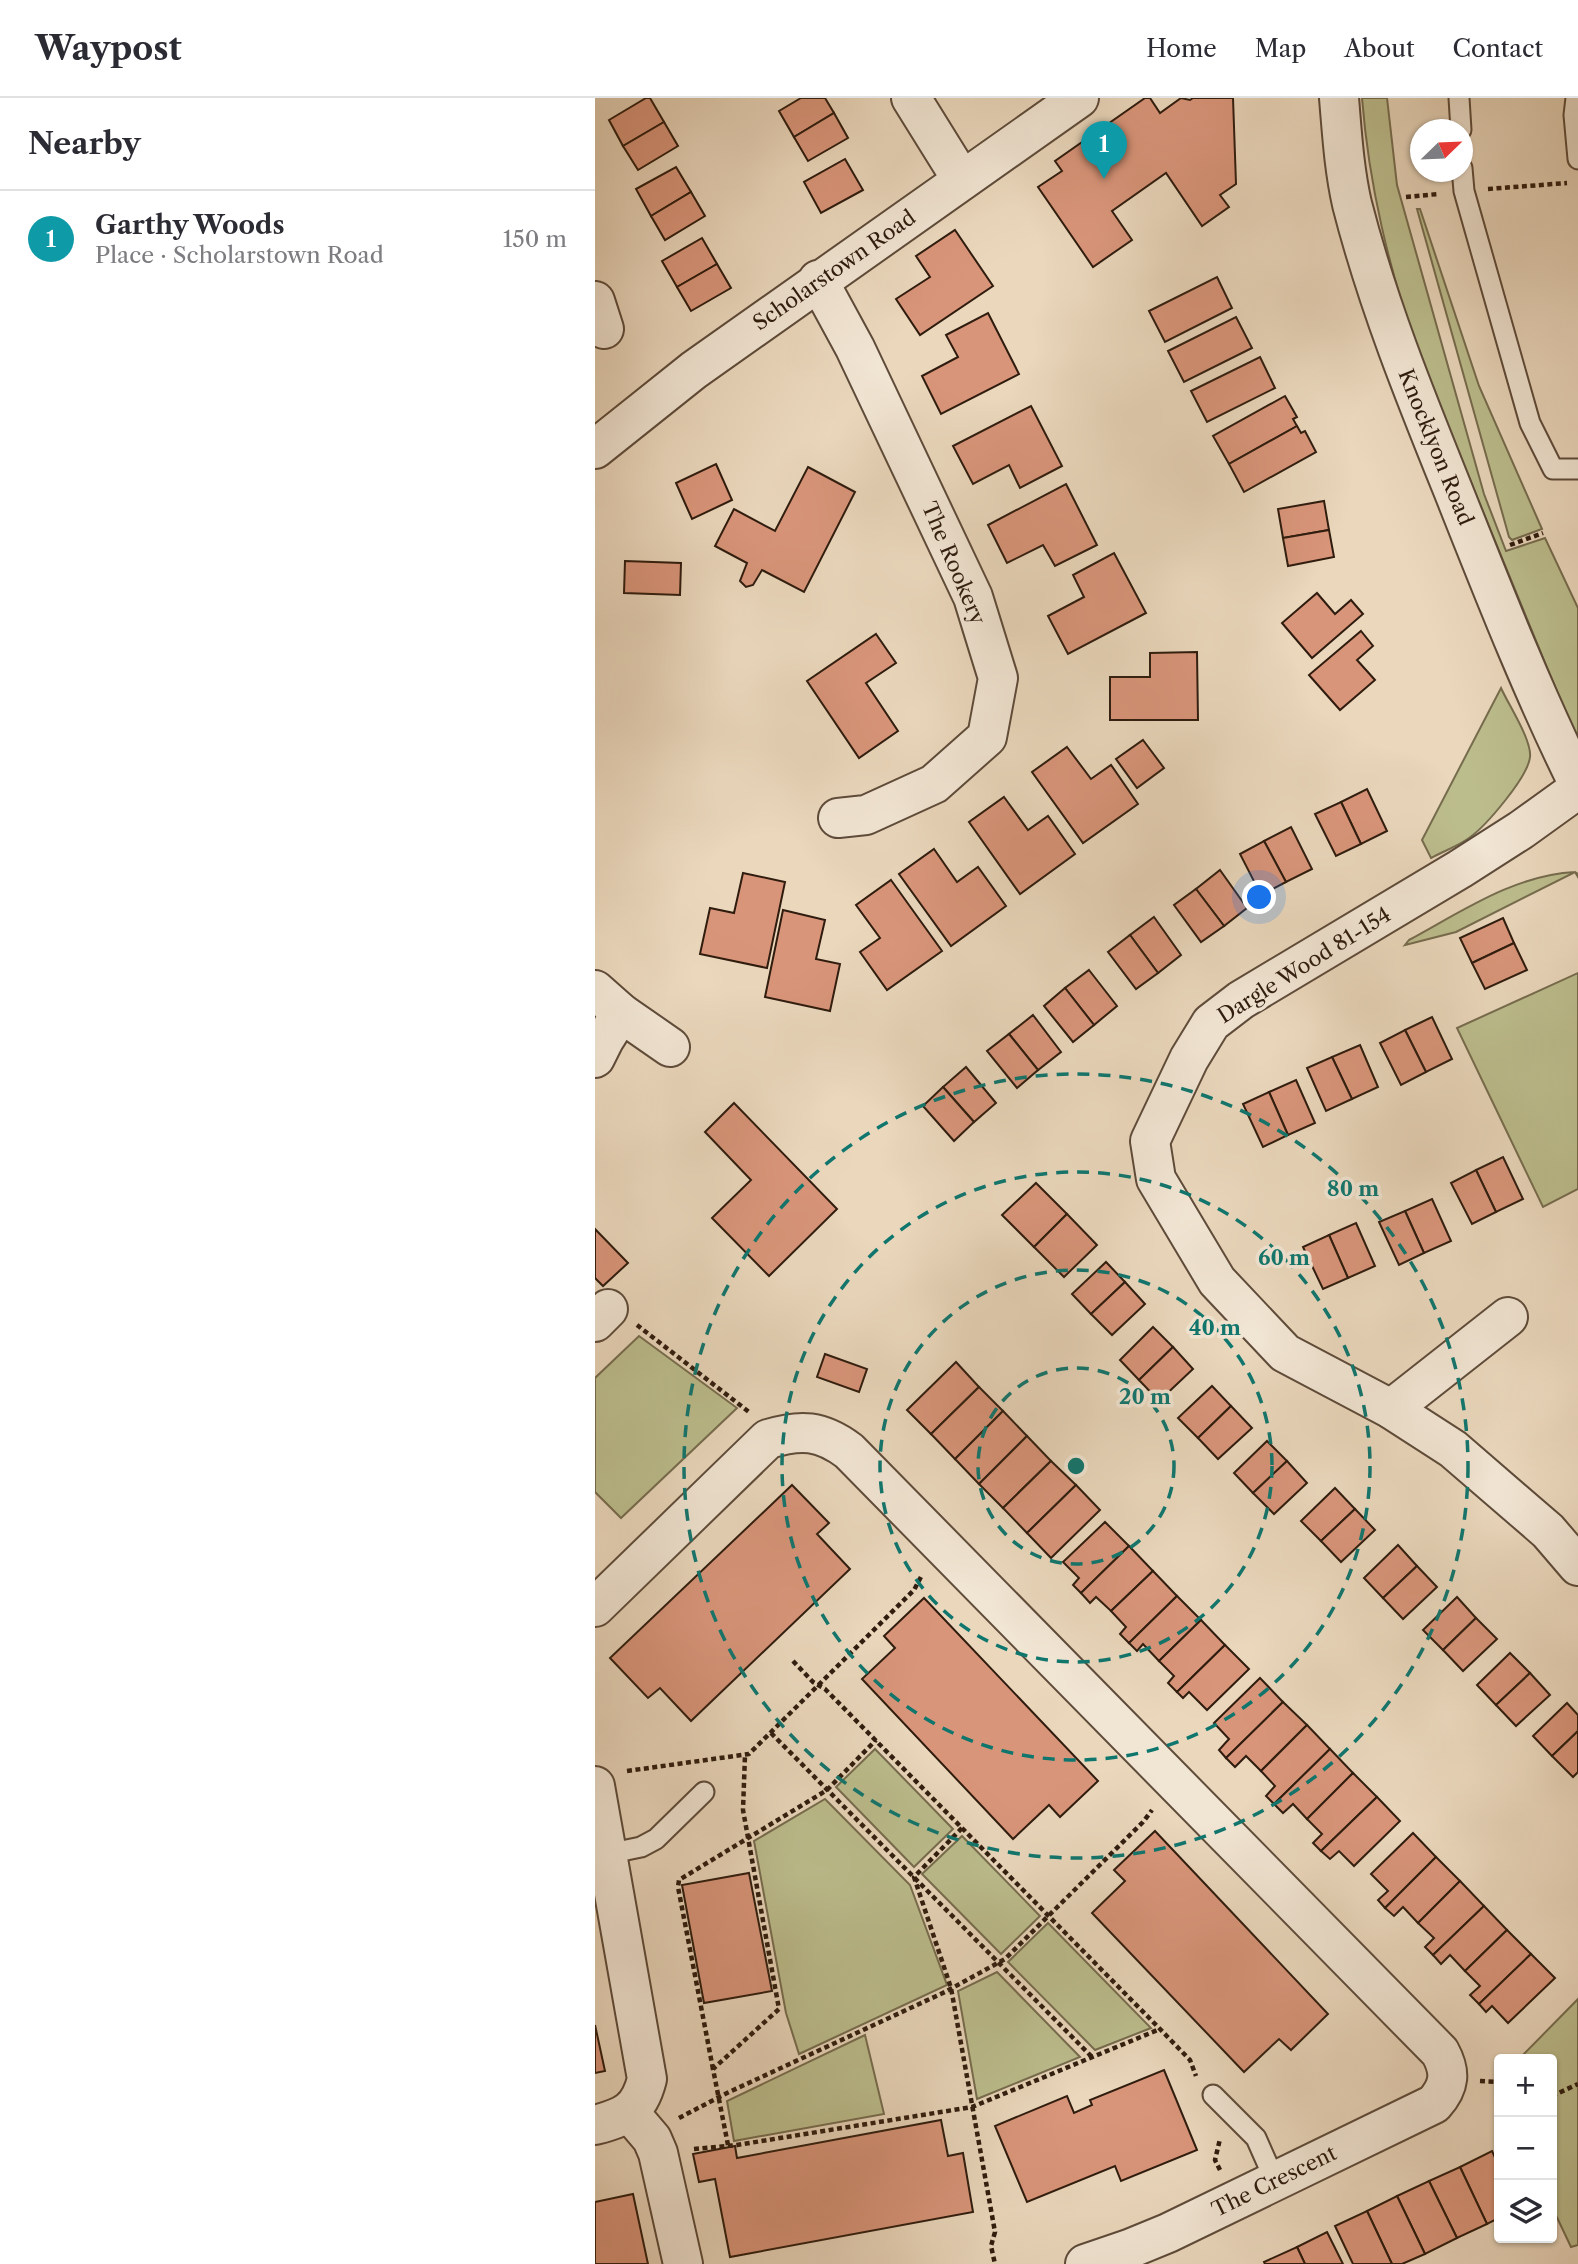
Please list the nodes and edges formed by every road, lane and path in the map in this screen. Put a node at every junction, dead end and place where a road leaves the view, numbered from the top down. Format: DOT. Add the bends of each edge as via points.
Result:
graph roads {
  1 [pos="911,98"];
  2 [pos="1079,98"];
  3 [pos="1339,98"];
  4 [pos="1459,98"];
  5 [pos="1576,98"];
  6 [pos="1460,119"];
  7 [pos="1578,159"];
  8 [pos="962,180"];
  9 [pos="1463,182"];
  10 [pos="818,281"];
  11 [pos="595,449"];
  12 [pos="1578,469"];
  13 [pos="1543,533"];
  14 [pos="1506,547"];
  15 [pos="1578,783"];
  16 [pos="1578,789"];
  17 [pos="838,818"];
  18 [pos="608,1002"];
  19 [pos="670,1047"];
  20 [pos="595,1058"];
  21 [pos="1508,1317"];
  22 [pos="613,1318"];
  23 [pos="1391,1409"];
  24 [pos="756,1419"];
  25 [pos="1578,1566"];
  26 [pos="929,1568"];
  27 [pos="598,1597"];
  28 [pos="793,1661"];
  29 [pos="819,1686"];
  30 [pos="771,1733"];
  31 [pos="876,1740"];
  32 [pos="745,1755"];
  33 [pos="609,1779"];
  34 [pos="827,1790"];
  35 [pos="704,1792"];
  36 [pos="1159,1803"];
  37 [pos="963,1828"];
  38 [pos="748,1837"];
  39 [pos="607,1854"];
  40 [pos="914,1877"];
  41 [pos="1048,1916"];
  42 [pos="998,1963"];
  43 [pos="951,1988"];
  44 [pos="1160,2029"];
  45 [pos="1092,2057"];
  46 [pos="713,2069"];
  47 [pos="1198,2081"];
  48 [pos="1578,2084"];
  49 [pos="1557,2094"];
  50 [pos="1213,2095"];
  51 [pos="719,2097"];
  52 [pos="972,2107"];
  53 [pos="612,2119"];
  54 [pos="674,2121"];
  55 [pos="728,2145"];
  56 [pos="690,2150"];
  57 [pos="1275,2181"];
  58 [pos="683,2264"];
  59 [pos="995,2264"];
  60 [pos="1084,2264"];
  1 -- 8 [label="street"];
  2 -- 8 [label="street, Scholarstown Road"];
  3 -- 15 [label="street, Knocklyon Road" via="1352,202 1391,330 1478,552"];
  4 -- 6 [label="lane"];
  5 -- 7 [label="lane"];
  8 -- 10 [label="street, Scholarstown Road"];
  9 -- 12 [label="lane" via="1530,423 1553,469"];
  10 -- 11 [label="street, Scholarstown Road" via="694,370"];
  10 -- 17 [label="street, The Rookery" via="855,348 973,597 998,678 987,737 934,784 866,815"];
  13 -- 14 [label="path"];
  16 -- 23 [label="street, Dargle Wood 81-154" via="1511,837 1241,1000 1211,1023 1150,1141 1156,1179 1217,1281 1285,1353"];
  18 -- 19 [label="street"];
  18 -- 20 [label="street" via="604,1040"];
  21 -- 23 [label="street"];
  22 -- 24 [label="path" via="741,1404"];
  23 -- 25 [label="street, Dargle Wood 81-154" via="1453,1449 1548,1531"];
  26 -- 29 [label="path" via="914,1590"];
  27 -- 57 [label="street, The Crescent" via="768,1439 812,1432 849,1451 1440,2052 1448,2080 1434,2104"];
  28 -- 29 [label="path"];
  29 -- 30 [label="path"];
  29 -- 31 [label="path"];
  30 -- 32 [label="path"];
  30 -- 34 [label="path"];
  31 -- 34 [label="path"];
  31 -- 37 [label="path"];
  32 -- 33 [label="path"];
  32 -- 38 [label="path" via="743,1807"];
  33 -- 39 [label="street"];
  34 -- 38 [label="path"];
  34 -- 40 [label="path"];
  35 -- 39 [label="lane" via="656,1839"];
  36 -- 41 [label="path"];
  37 -- 40 [label="path"];
  37 -- 41 [label="path"];
  38 -- 46 [label="path" via="779,2009"];
  38 -- 46 [label="path" via="679,1880"];
  39 -- 53 [label="street" via="647,2079 642,2098"];
  40 -- 42 [label="path"];
  40 -- 43 [label="path"];
  41 -- 42 [label="path"];
  41 -- 44 [label="path"];
  42 -- 43 [label="path"];
  42 -- 45 [label="path"];
  43 -- 51 [label="path"];
  43 -- 52 [label="path"];
  44 -- 45 [label="path"];
  44 -- 47 [label="path" via="1190,2060"];
  45 -- 52 [label="path"];
  46 -- 51 [label="path"];
  48 -- 49 [label="path"];
  50 -- 57 [label="lane" via="1256,2138"];
  51 -- 54 [label="path"];
  51 -- 55 [label="path"];
  52 -- 55 [label="path"];
  52 -- 59 [label="path" via="995,2232 991,2246"];
  53 -- 58 [label="street" via="652,2139"];
  55 -- 56 [label="path"];
  57 -- 60 [label="street, The Crescent" via="1129,2249"];
}
